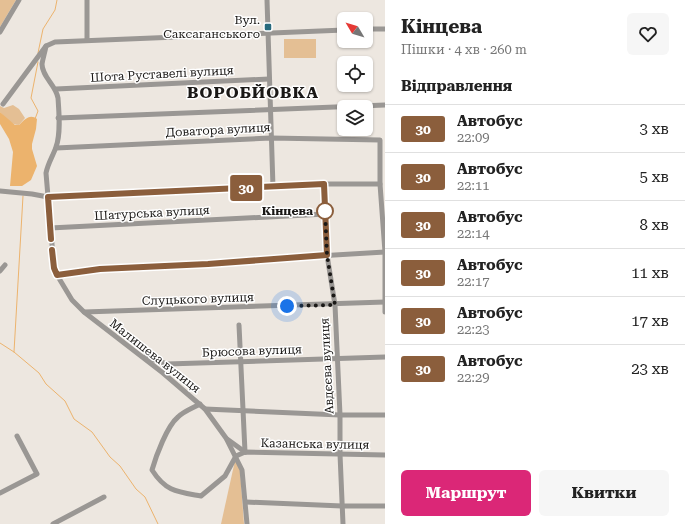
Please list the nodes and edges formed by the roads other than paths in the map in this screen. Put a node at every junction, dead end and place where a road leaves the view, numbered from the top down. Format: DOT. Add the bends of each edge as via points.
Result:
graph roads {
  1 [pos="19,0"];
  2 [pos="87,0"];
  3 [pos="266,0"];
  4 [pos="373,29"];
  5 [pos="385,29"];
  6 [pos="337,30"];
  7 [pos="0,32"];
  8 [pos="268,32"];
  9 [pos="87,40"];
  10 [pos="46,46"];
  11 [pos="269,79"];
  12 [pos="56,89"];
  13 [pos="3,104"];
  14 [pos="385,106"];
  15 [pos="270,109"];
  16 [pos="58,118"];
  17 [pos="271,138"];
  18 [pos="56,148"];
  19 [pos="324,184"];
  20 [pos="380,184"];
  21 [pos="273,187"];
  22 [pos="0,191"];
  23 [pos="48,197"];
  24 [pos="326,214"];
  25 [pos="50,228"];
  26 [pos="385,252"];
  27 [pos="327,255"];
  28 [pos="5,265"];
  29 [pos="0,271"];
  30 [pos="57,275"];
  31 [pos="385,302"];
  32 [pos="335,305"];
  33 [pos="84,312"];
  34 [pos="96,312"];
  35 [pos="385,312"];
  36 [pos="96,322"];
  37 [pos="239,325"];
  38 [pos="140,355"];
  39 [pos="385,357"];
  40 [pos="337,358"];
  41 [pos="241,361"];
  42 [pos="167,364"];
  43 [pos="163,373"];
  44 [pos="200,404"];
  45 [pos="205,409"];
  46 [pos="242,410"];
  47 [pos="340,415"];
  48 [pos="385,415"];
  49 [pos="17,436"];
  50 [pos="226,438"];
  51 [pos="244,452"];
  52 [pos="340,454"];
  53 [pos="385,455"];
  54 [pos="236,456"];
  55 [pos="0,493"];
  56 [pos="104,496"];
  57 [pos="246,502"];
  58 [pos="342,506"];
  59 [pos="385,506"];
  60 [pos="62,522"];
  61 [pos="53,524"];
  62 [pos="247,524"];
  63 [pos="343,524"];
  1 -- 7 [label="street"];
  2 -- 9 [label="street"];
  3 -- 8 [label="street"];
  4 -- 5 [label="street"];
  6 -- 8 [label="street"];
  8 -- 9 [label="street"];
  8 -- 11 [label="street"];
  9 -- 10 [label="street" via="55,42"];
  10 -- 12 [label="street" via="42,65"];
  10 -- 13 [label="street"];
  11 -- 12 [label="street, Шота Руставелі вулиця"];
  11 -- 15 [label="street"];
  12 -- 16 [label="street, Малишева вулиця"];
  14 -- 15 [label="street"];
  15 -- 16 [label="street"];
  15 -- 17 [label="street"];
  16 -- 18 [label="street, Малишева вулиця" via="59,137"];
  17 -- 18 [label="street, Доватора вулиця"];
  17 -- 20 [label="street, Доватора вулиця" via="380,140"];
  17 -- 21 [label="street"];
  18 -- 23 [label="street, Малишева вулиця" via="47,166"];
  19 -- 20 [label="street"];
  19 -- 21 [label="street"];
  19 -- 24 [label="street, Авдєєва вулиця"];
  20 -- 26 [label="street"];
  21 -- 23 [label="street"];
  22 -- 23 [label="street"];
  23 -- 25 [label="street, Малишева вулиця"];
  24 -- 25 [label="street, Шатурська вулиця"];
  24 -- 27 [label="street, Авдєєва вулиця"];
  25 -- 30 [label="street, Малишева вулиця"];
  26 -- 27 [label="street"];
  26 -- 31 [label="street"];
  27 -- 30 [label="street" via="100,269"];
  27 -- 32 [label="street, Авдєєва вулиця"];
  28 -- 29 [label="street"];
  30 -- 33 [label="street, Малишева вулиця" via="72,300"];
  31 -- 32 [label="street, Слуцького вулиця"];
  31 -- 35 [label="street"];
  32 -- 34 [label="street, Слуцького вулиця"];
  32 -- 40 [label="street, Авдєєва вулиця"];
  33 -- 34 [label="street, Слуцького вулиця"];
  33 -- 36 [label="street, Малишева вулиця"];
  34 -- 36 [label="street"];
  36 -- 38 [label="street, Малишева вулиця"];
  37 -- 41 [label="street"];
  38 -- 42 [label="street, Брюсова вулиця"];
  38 -- 43 [label="street, Малишева вулиця"];
  39 -- 40 [label="street, Брюсова вулиця"];
  40 -- 41 [label="street, Брюсова вулиця"];
  40 -- 47 [label="street, Авдєєва вулиця"];
  41 -- 42 [label="street, Брюсова вулиця"];
  41 -- 46 [label="street"];
  42 -- 43 [label="street"];
  43 -- 44 [label="street, Малишева вулиця"];
  44 -- 45 [label="street, Малишева вулиця"];
  44 -- 54 [label="street" via="182,414 171,426 155,459 152,470 156,476 173,491 201,496 225,476"];
  45 -- 46 [label="street"];
  45 -- 50 [label="street, Малишева вулиця"];
  46 -- 47 [label="street"];
  46 -- 51 [label="street"];
  47 -- 48 [label="street"];
  47 -- 52 [label="street, Авдєєва вулиця"];
  49 -- 55 [label="street" via="37,474"];
  50 -- 51 [label="street, Казанська вулиця"];
  50 -- 54 [label="street, Малишева вулиця"];
  51 -- 52 [label="street, Казанська вулиця"];
  51 -- 54 [label="street, Казанська вулиця"];
  52 -- 53 [label="street, Казанська вулиця"];
  52 -- 58 [label="street, Авдєєва вулиця"];
  54 -- 57 [label="street, Малишева вулиця" via="242,470"];
  56 -- 60 [label="street"];
  57 -- 58 [label="street"];
  57 -- 62 [label="street, Малишева вулиця"];
  58 -- 59 [label="street"];
  58 -- 63 [label="street, Авдєєва вулиця"];
  60 -- 61 [label="street"];
}
